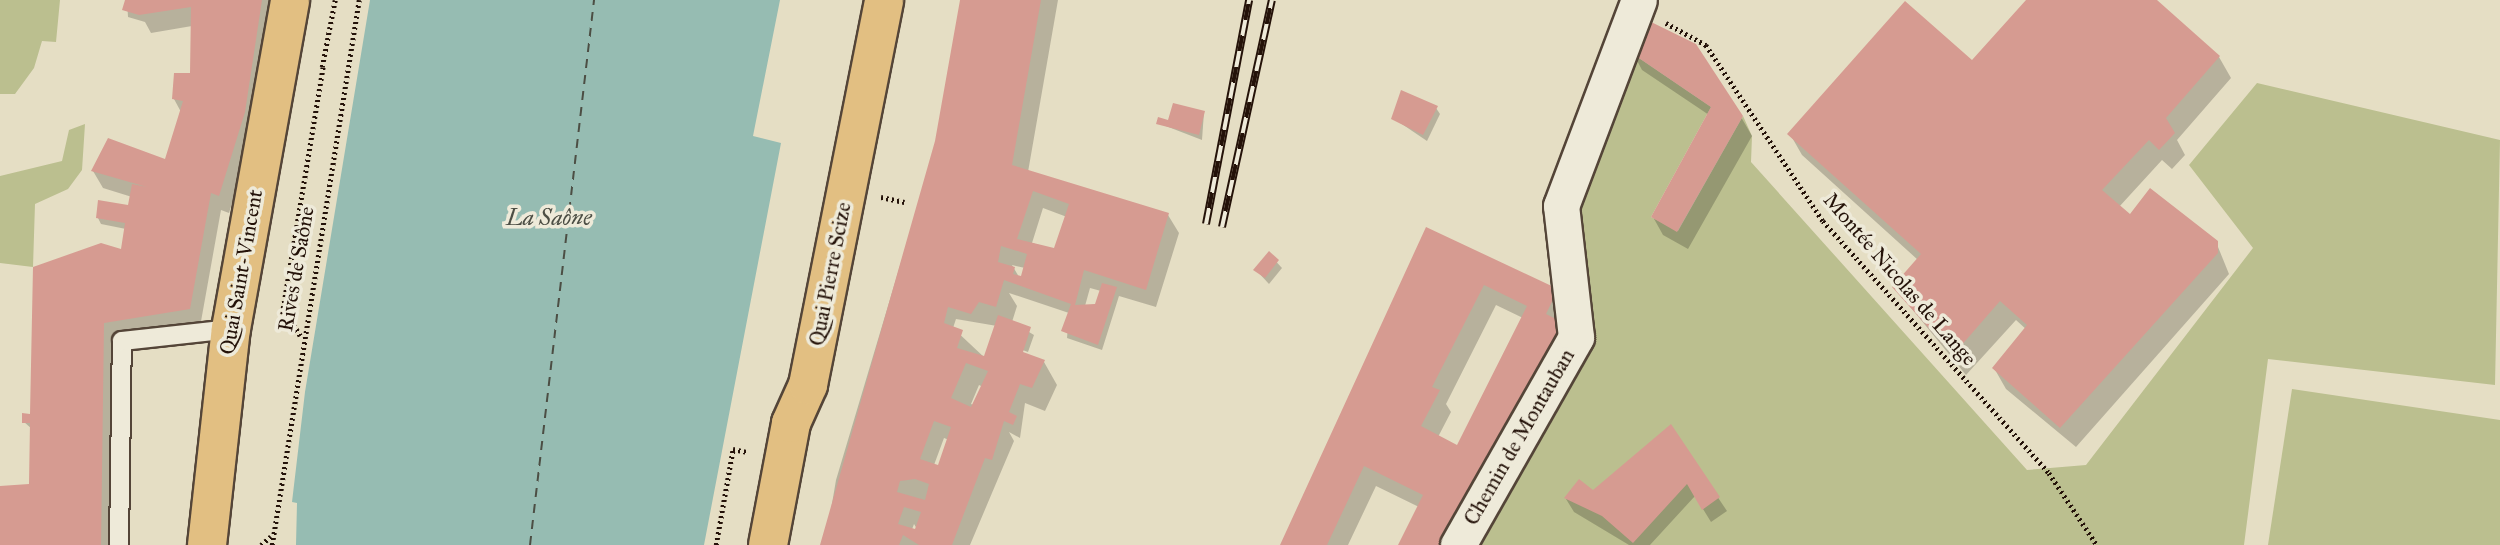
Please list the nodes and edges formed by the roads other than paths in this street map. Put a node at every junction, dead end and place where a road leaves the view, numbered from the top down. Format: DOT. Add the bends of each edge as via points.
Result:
graph roads {
  1 [pos="290,0"];
  2 [pos="884,0"];
  3 [pos="1644,8"];
  4 [pos="231,329"];
  5 [pos="119,545"];
  6 [pos="207,545"];
  7 [pos="768,545"];
  8 [pos="1458,545"];
  1 -- 4 [label="main road, Quai Saint-Vincent"];
  2 -- 7 [label="main road, Quai Pierre Scize" via="808,385 791,423"];
  3 -- 8 [label="street, Chemin de Montauban" via="1561,206 1576,337"];
  4 -- 5 [label="lane" via="122,341"];
  4 -- 6 [label="main road, Quai Saint-Vincent"];
}
